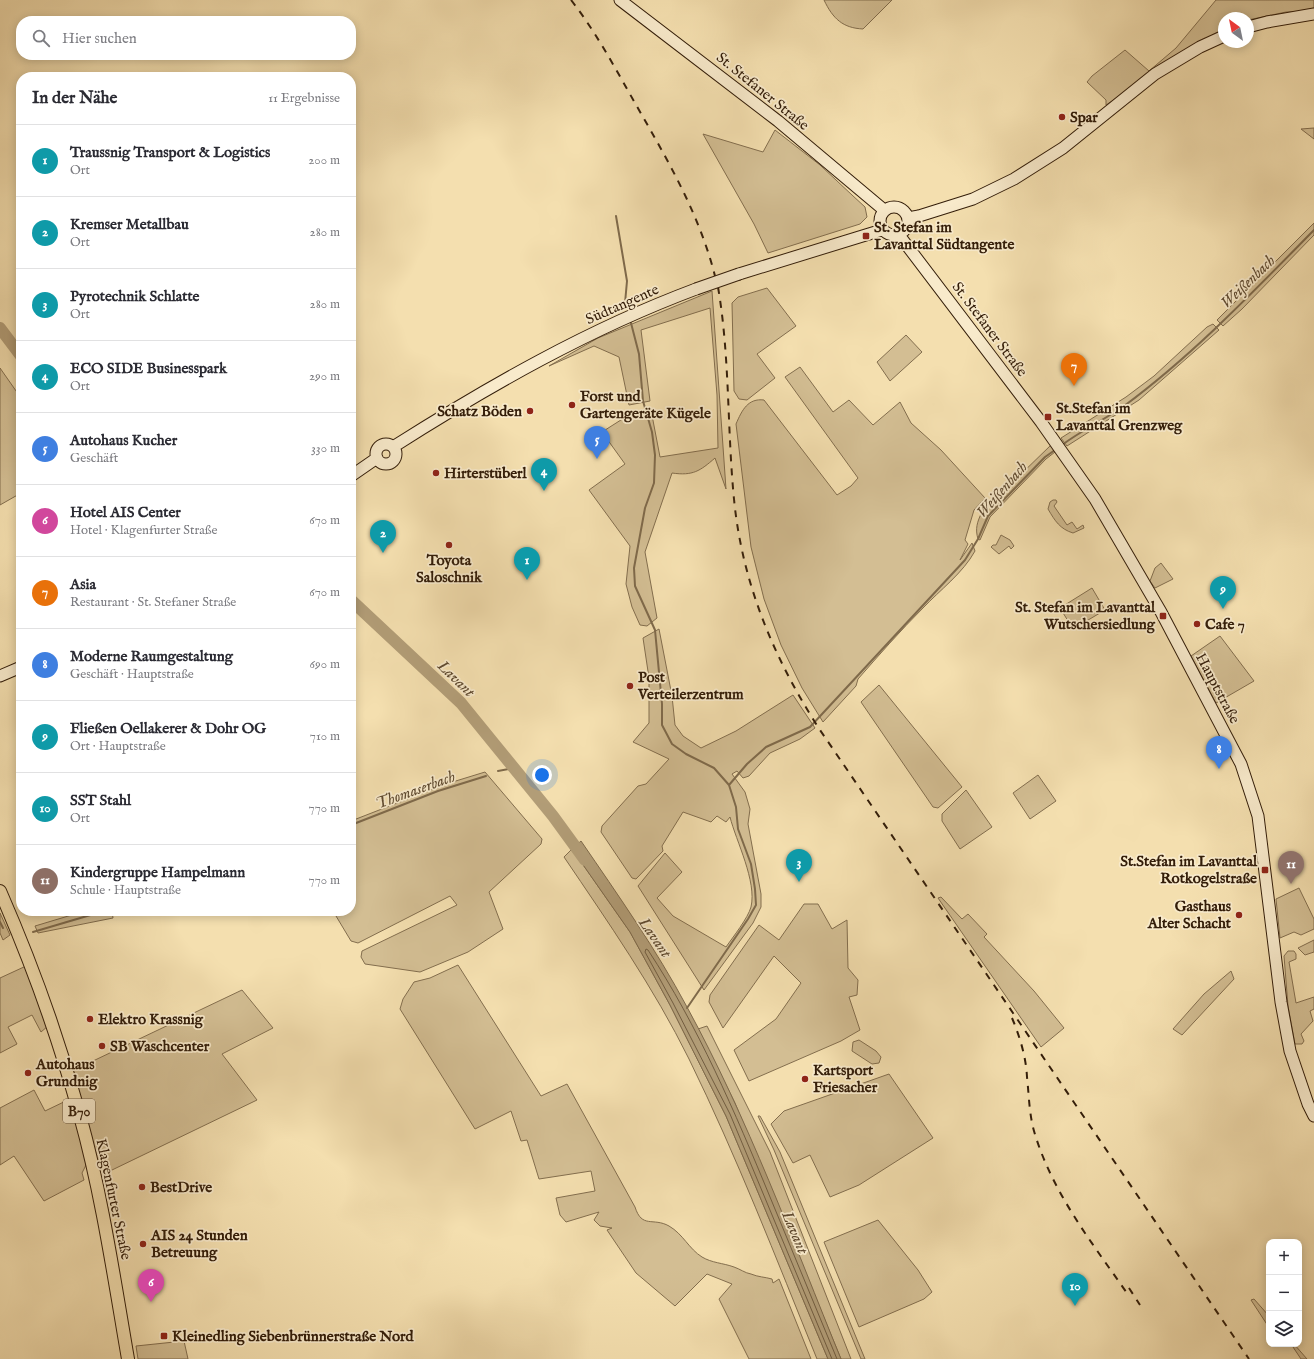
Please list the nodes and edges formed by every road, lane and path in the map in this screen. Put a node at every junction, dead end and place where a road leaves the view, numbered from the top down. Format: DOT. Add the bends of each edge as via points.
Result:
graph roads {
  1 [pos="620,0"];
  2 [pos="1314,14"];
  3 [pos="1254,25"];
  4 [pos="1218,39"];
  5 [pos="884,210"];
  6 [pos="908,218"];
  7 [pos="882,230"];
  8 [pos="899,235"];
  9 [pos="1059,446"];
  10 [pos="393,447"];
  11 [pos="377,458"];
  12 [pos="356,473"];
  13 [pos="16,669"];
  14 [pos="0,676"];
  15 [pos="0,891"];
  16 [pos="1314,1116"];
  17 [pos="128,1359"];
  1 -- 5 [label="main road, St. Stefaner Straße" via="778,121"];
  2 -- 3 [label="main road"];
  4 -- 6 [label="main road" via="1155,74 1063,148 1014,179 973,199"];
  5 -- 6 [label="main road" via="901,208"];
  5 -- 7 [label="main road" via="880,216"];
  6 -- 8 [label="main road" via="906,229"];
  7 -- 8 [label="main road" via="890,235"];
  7 -- 10 [label="main road, Südtangente, bridge" via="738,274 658,303 514,374"];
  8 -- 9 [label="main road, St. Stefaner Straße"];
  9 -- 16 [label="main road, Hauptstraße" via="1095,499 1161,612 1241,764 1258,816 1281,1002 1290,1051"];
  10 -- 11 [label="main road, Südtangente" via="387,444 380,446 376,452"];
  10 -- 11 [label="main road" via="396,456 392,462 383,464"];
  11 -- 12 [label="main road, Südtangente"];
  13 -- 14 [label="main road"];
  15 -- 17 [label="main road, Klagenfurter Straße / B70" via="54,1028 80,1116 106,1231"];
}
